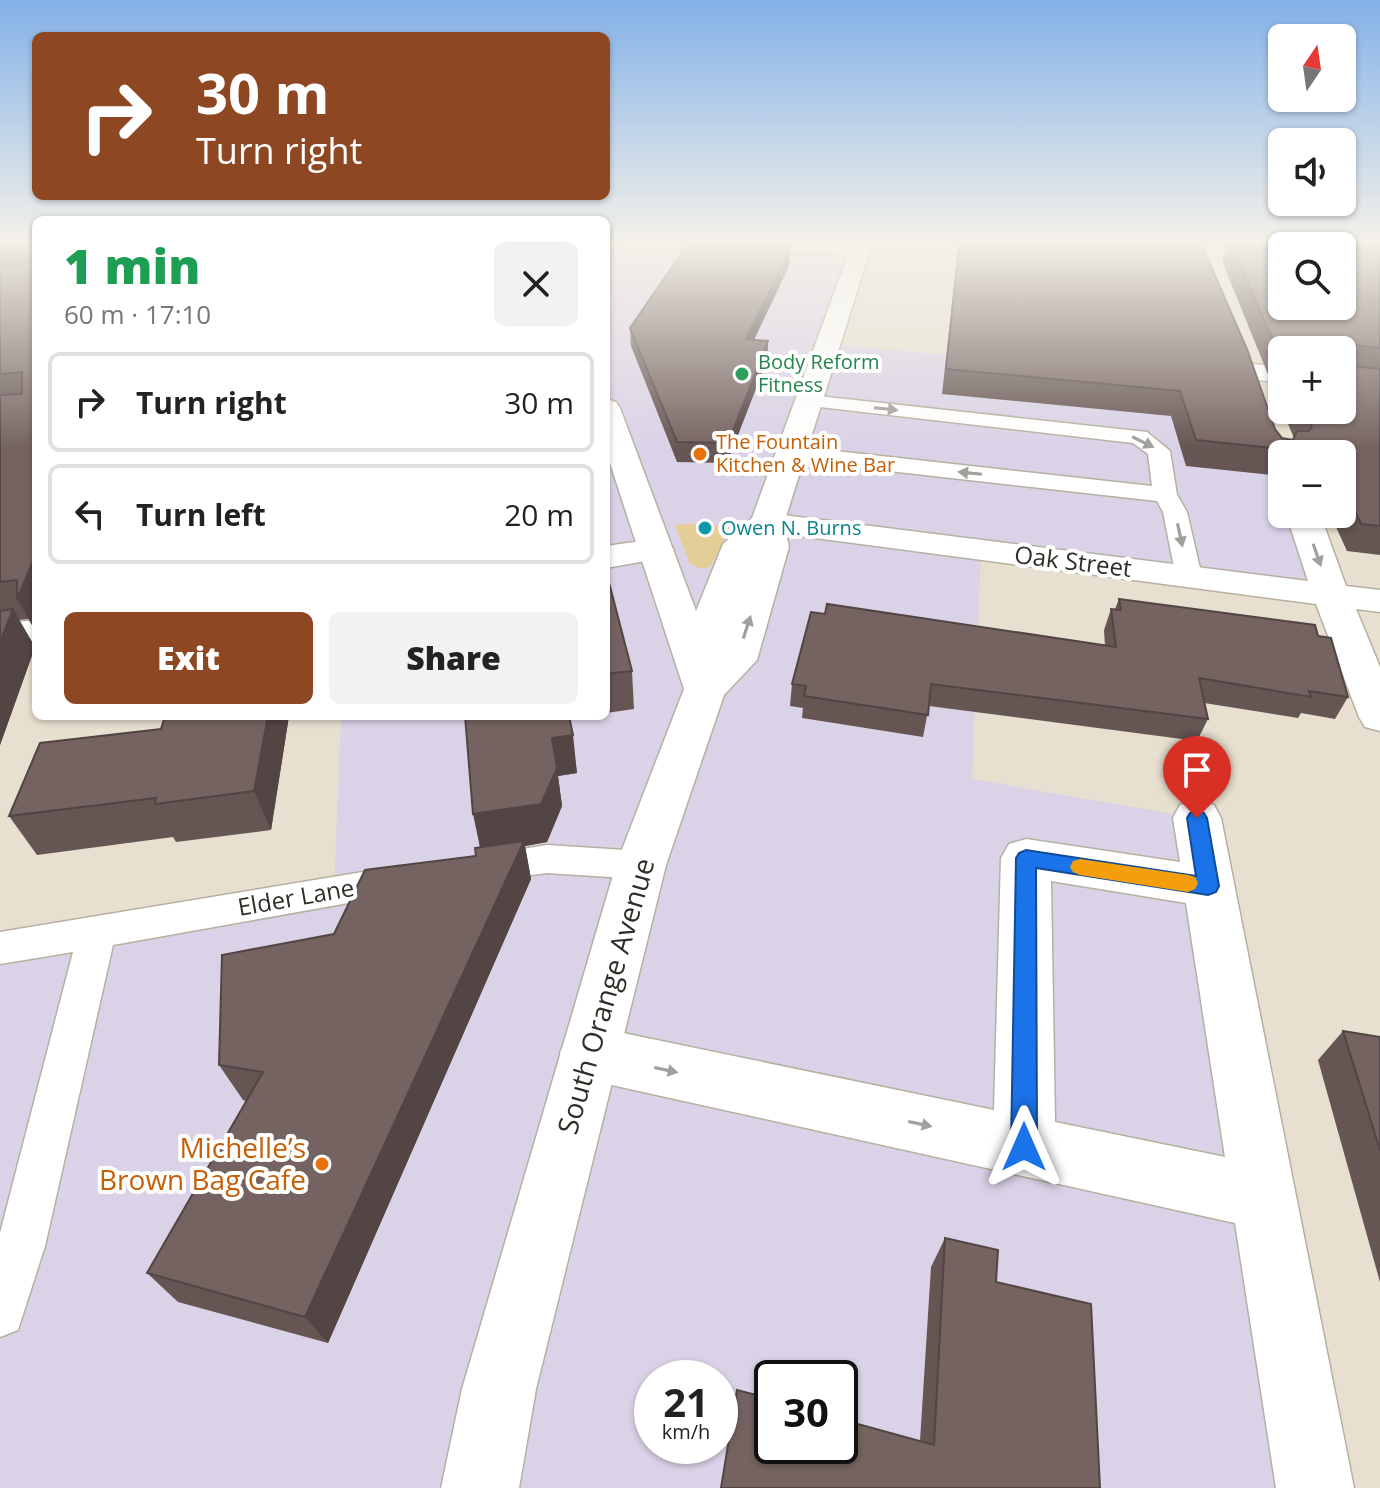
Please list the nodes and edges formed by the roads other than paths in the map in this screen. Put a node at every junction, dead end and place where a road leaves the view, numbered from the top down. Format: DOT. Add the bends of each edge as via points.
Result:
graph roads {
  1 [pos="839,310"];
  2 [pos="1242,345"];
  3 [pos="1268,381"];
  4 [pos="809,401"];
  5 [pos="610,419"];
  6 [pos="791,453"];
  7 [pos="1165,495"];
  8 [pos="767,523"];
  9 [pos="1308,528"];
  10 [pos="656,550"];
  11 [pos="610,556"];
  12 [pos="1189,577"];
  13 [pos="1331,595"];
  14 [pos="1380,601"];
  15 [pos="32,632"];
  16 [pos="0,636"];
  17 [pos="700,677"];
  18 [pos="1380,717"];
  19 [pos="1197,818"];
  20 [pos="641,865"];
  21 [pos="1208,886"];
  22 [pos="97,931"];
  23 [pos="0,948"];
  24 [pos="589,1053"];
  25 [pos="1024,1147"];
  26 [pos="1264,1197"];
  27 [pos="0,1312"];
  28 [pos="480,1488"];
  29 [pos="1315,1488"];
  1 -- 4 [label="street, South Orange Avenue"];
  2 -- 3 [label="street" via="1258,385"];
  4 -- 6 [label="street, South Orange Avenue"];
  4 -- 7 [label="lane, one-way" via="1139,437 1159,451"];
  5 -- 10 [label="street"];
  7 -- 6 [label="lane, one-way"];
  6 -- 8 [label="street, South Orange Avenue"];
  7 -- 12 [label="lane, one-way" via="1175,512"];
  8 -- 12 [label="street, Oak Street"];
  8 -- 17 [label="street, South Orange Avenue" via="772,547 737,660"];
  9 -- 13 [label="street, one-way"];
  10 -- 11 [label="street"];
  10 -- 17 [label="street"];
  12 -- 13 [label="street, Oak Street"];
  13 -- 14 [label="street, Oak Street"];
  13 -- 18 [label="street"];
  15 -- 16 [label="street"];
  17 -- 20 [label="street, South Orange Avenue"];
  19 -- 21 [label="street"];
  20 -- 22 [label="lane, Elder Lane" via="547,859"];
  20 -- 24 [label="street, South Orange Avenue"];
  21 -- 25 [label="street" via="1026,858"];
  21 -- 26 [label="street"];
  22 -- 23 [label="lane, Elder Lane"];
  22 -- 27 [label="lane" via="21,1246"];
  24 -- 25 [label="street, one-way"];
  24 -- 28 [label="street, South Orange Avenue" via="499,1389"];
  25 -- 26 [label="street"];
  26 -- 29 [label="street"];
}
